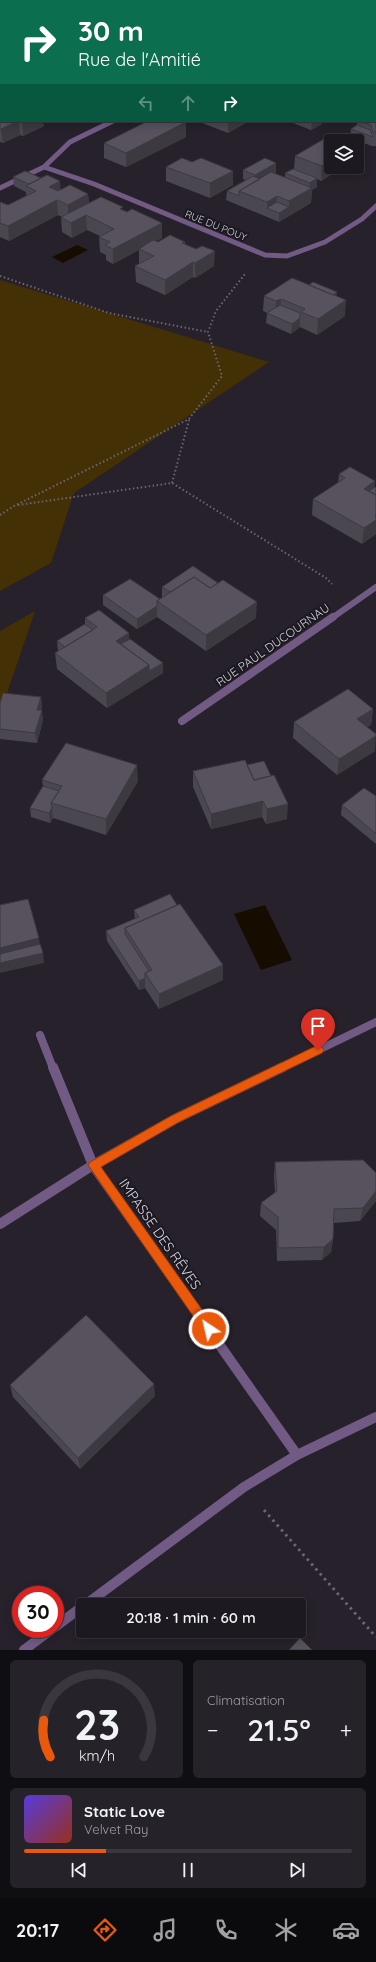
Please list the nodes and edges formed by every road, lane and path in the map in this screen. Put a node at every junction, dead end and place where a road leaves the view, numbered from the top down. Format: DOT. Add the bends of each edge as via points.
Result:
graph roads {
  1 [pos="110,122"];
  2 [pos="44,167"];
  3 [pos="0,188"];
  4 [pos="376,206"];
  5 [pos="265,255"];
  6 [pos="0,276"];
  7 [pos="208,332"];
  8 [pos="189,419"];
  9 [pos="172,483"];
  10 [pos="14,506"];
  11 [pos="0,515"];
  12 [pos="326,578"];
  13 [pos="376,587"];
  14 [pos="182,721"];
  15 [pos="376,1022"];
  16 [pos="40,1035"];
  17 [pos="93,1165"];
  18 [pos="0,1224"];
  19 [pos="376,1417"];
  20 [pos="297,1454"];
  21 [pos="244,1487"];
  22 [pos="95,1598"];
  23 [pos="76,1612"];
  24 [pos="64,1620"];
  25 [pos="376,1637"];
  26 [pos="40,1638"];
  27 [pos="24,1650"];
  1 -- 2 [label="street" via="70,142"];
  2 -- 3 [label="street"];
  2 -- 5 [label="street, RUE DU POUY" via="94,184"];
  4 -- 5 [label="street, RUE DU POUY" via="362,219 325,242 287,256"];
  5 -- 7 [label="path" via="251,266 216,311"];
  6 -- 7 [label="path" via="110,313"];
  7 -- 8 [label="path" via="222,376"];
  8 -- 9 [label="path"];
  8 -- 10 [label="path"];
  9 -- 10 [label="path"];
  9 -- 12 [label="path"];
  10 -- 11 [label="path"];
  13 -- 14 [label="street, RUE PAUL DUCOURNAU"];
  15 -- 17 [label="street" via="175,1119"];
  16 -- 17 [label="street, IMPASSE DES RÊVES"];
  17 -- 18 [label="street"];
  17 -- 20 [label="street, IMPASSE DES RÊVES"];
  19 -- 20 [label="street"];
  20 -- 21 [label="street"];
  21 -- 22 [label="street"];
  21 -- 25 [label="path"];
  23 -- 24 [label="street"];
  26 -- 27 [label="street"];
}
